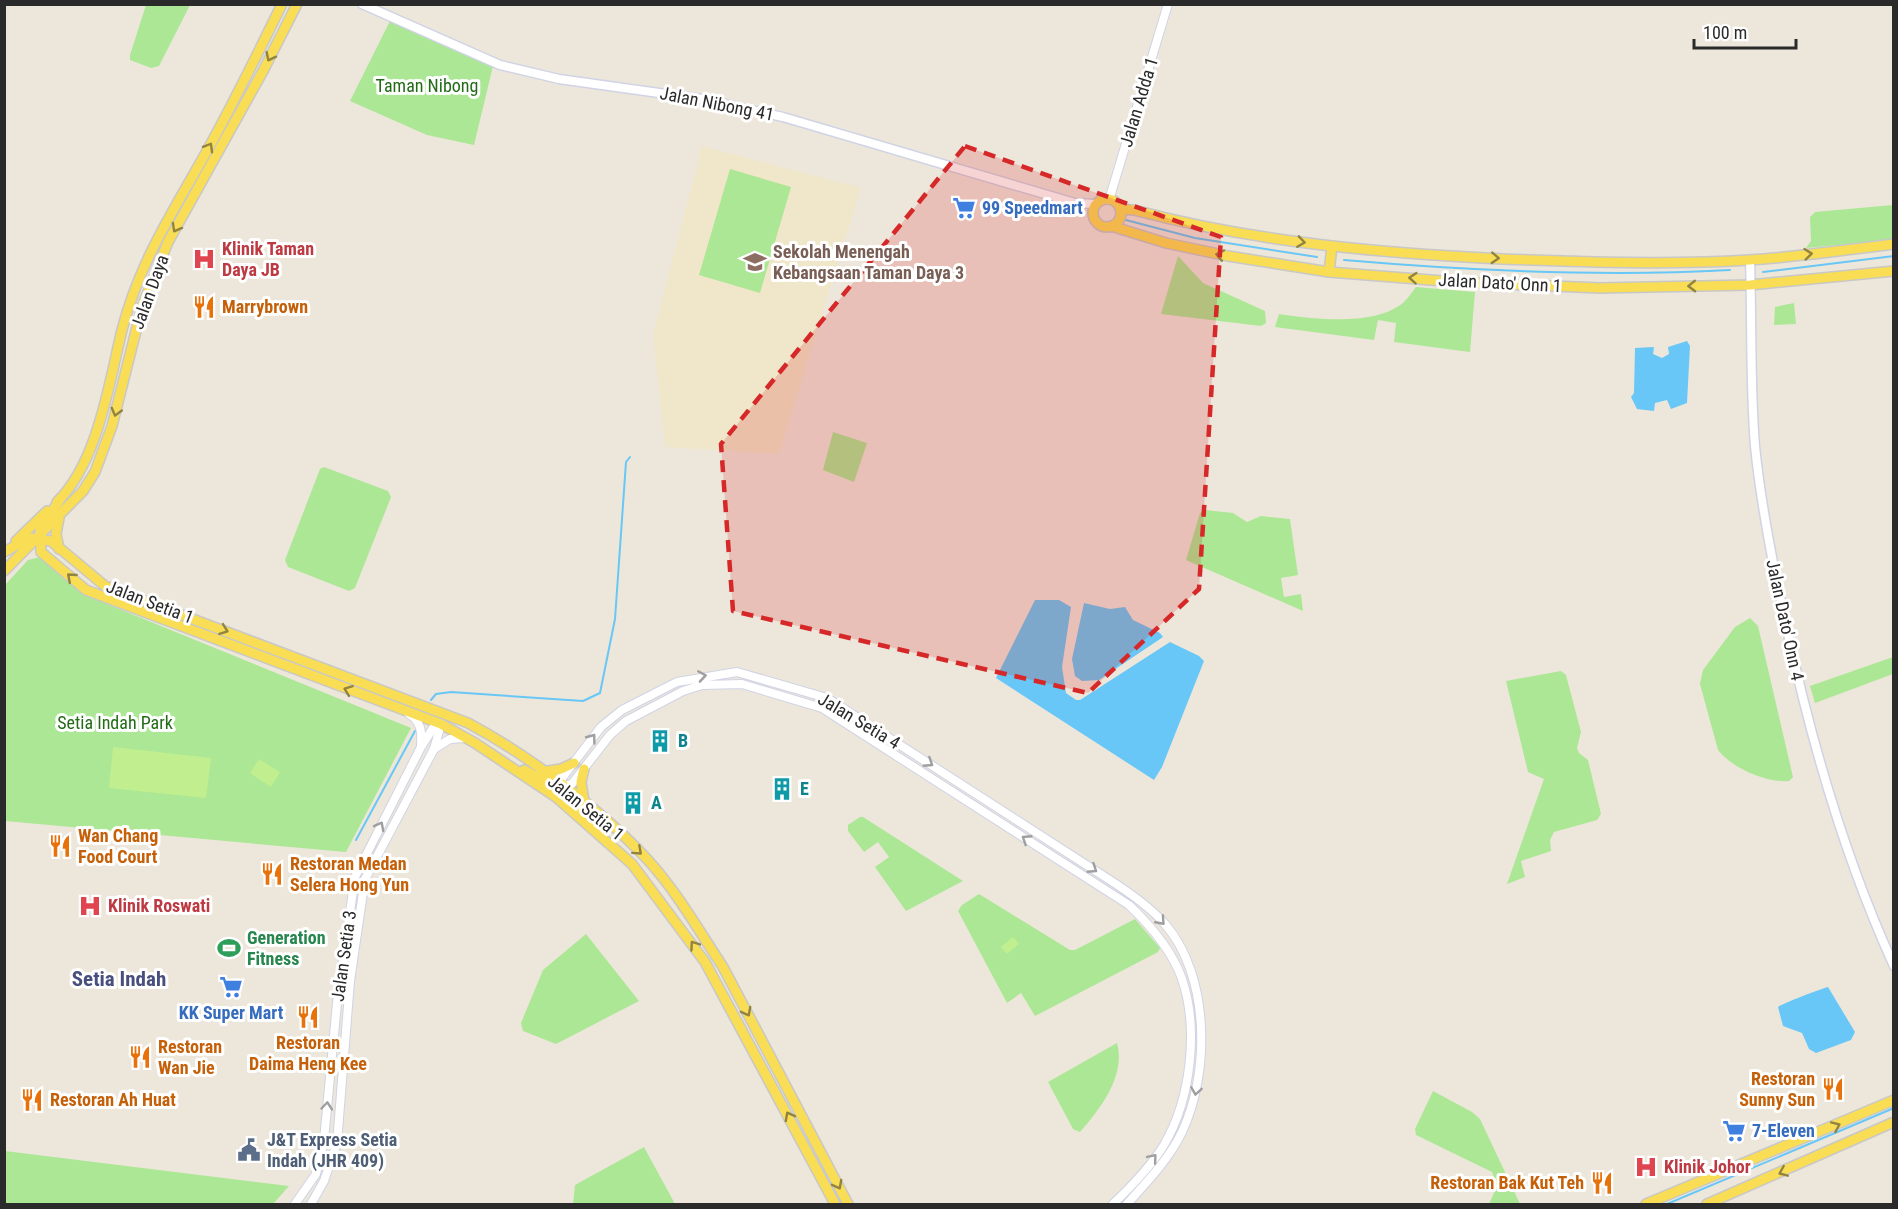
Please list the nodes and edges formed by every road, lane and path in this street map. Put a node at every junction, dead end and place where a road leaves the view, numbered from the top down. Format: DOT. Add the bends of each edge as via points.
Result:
graph roads {
  1 [pos="282,4"];
  2 [pos="297,4"];
  3 [pos="362,4"];
  4 [pos="1168,4"];
  5 [pos="1109,200"];
  6 [pos="1075,203"];
  7 [pos="1096,204"];
  8 [pos="1120,209"];
  9 [pos="1093,214"];
  10 [pos="1111,226"];
  11 [pos="1893,244"];
  12 [pos="1332,246"];
  13 [pos="1749,260"];
  14 [pos="1893,271"];
  15 [pos="1329,272"];
  16 [pos="1750,285"];
  17 [pos="61,498"];
  18 [pos="60,516"];
  19 [pos="39,538"];
  20 [pos="60,550"];
  21 [pos="4,552"];
  22 [pos="51,560"];
  23 [pos="14,562"];
  24 [pos="4,571"];
  25 [pos="387,694"];
  26 [pos="402,711"];
  27 [pos="441,724"];
  28 [pos="490,735"];
  29 [pos="469,739"];
  30 [pos="421,747"];
  31 [pos="434,749"];
  32 [pos="574,763"];
  33 [pos="508,764"];
  34 [pos="584,768"];
  35 [pos="542,772"];
  36 [pos="562,785"];
  37 [pos="584,802"];
  38 [pos="603,839"];
  39 [pos="670,890"];
  40 [pos="675,919"];
  41 [pos="699,930"];
  42 [pos="1893,966"];
  43 [pos="350,981"];
  44 [pos="337,1003"];
  45 [pos="346,1025"];
  46 [pos="1893,1100"];
  47 [pos="1893,1122"];
  48 [pos="310,1183"];
  49 [pos="318,1192"];
  50 [pos="295,1204"];
  51 [pos="302,1204"];
  52 [pos="311,1204"];
  53 [pos="317,1204"];
  54 [pos="836,1204"];
  55 [pos="848,1204"];
  56 [pos="1113,1204"];
  57 [pos="1127,1204"];
  58 [pos="1646,1204"];
  59 [pos="1707,1204"];
  17 -- 1 [label="main road, Jalan Daya, one-way" via="73,483 99,422 133,292 152,249 214,139"];
  2 -- 18 [label="main road, Jalan Daya, one-way" via="168,242 142,307 112,426 94,472"];
  3 -- 6 [label="main road, Jalan Nibong 41" via="500,65 559,79 702,99 783,117"];
  4 -- 5 [label="street, Jalan Adda 1"];
  5 -- 7 [label="main road"];
  5 -- 8 [label="main road"];
  6 -- 7 [label="main road, Jalan Nibong 41"];
  6 -- 9 [label="main road, Jalan Nibong 41"];
  7 -- 9 [label="main road"];
  8 -- 10 [label="main road" via="1119,220"];
  8 -- 12 [label="main road, Jalan Dato' Onn 1, one-way"];
  9 -- 10 [label="main road" via="1098,224"];
  15 -- 10 [label="main road, Jalan Dato' Onn 1, one-way" via="1166,243"];
  13 -- 11 [label="main road, Jalan Dato' Onn 1, one-way"];
  12 -- 13 [label="main road, Jalan Dato' Onn 1, one-way" via="1608,264"];
  12 -- 15 [label="main road"];
  13 -- 16 [label="main road, Jalan Dato' Onn 4"];
  14 -- 16 [label="main road, Jalan Dato' Onn 1"];
  16 -- 15 [label="main road, Jalan Dato' Onn 1, one-way" via="1599,288"];
  16 -- 42 [label="main road, Jalan Dato' Onn 4" via="1755,447 1779,596 1826,785"];
  17 -- 19 [label="main road" via="39,529"];
  17 -- 21 [label="main road, Jalan Daya"];
  18 -- 19 [label="main road, Jalan Daya"];
  18 -- 20 [label="main road" via="56,534"];
  19 -- 20 [label="main road, Jalan Setia 1" via="51,541"];
  19 -- 21 [label="main road" via="22,540"];
  19 -- 22 [label="main road, Jalan Setia 1" via="41,552"];
  19 -- 23 [label="main road, Jalan Daya"];
  20 -- 25 [label="main road, Jalan Setia 1, one-way" via="105,586 289,653"];
  22 -- 23 [label="main road" via="34,552"];
  26 -- 22 [label="main road, Jalan Setia 1, one-way" via="99,597"];
  23 -- 24 [label="main road, Jalan Daya"];
  25 -- 27 [label="main road" via="433,713"];
  25 -- 28 [label="main road, Jalan Setia 1" via="468,723"];
  26 -- 27 [label="main road, Jalan Setia 1"];
  26 -- 30 [label="street" via="419,723"];
  27 -- 28 [label="main road" via="453,722"];
  27 -- 29 [label="main road, Jalan Setia 1"];
  27 -- 30 [label="street, Jalan Setia 3" via="433,728"];
  27 -- 31 [label="street, Jalan Setia 3"];
  28 -- 35 [label="main road, Jalan Setia 1"];
  29 -- 31 [label="street" via="456,737"];
  29 -- 33 [label="main road, Jalan Setia 1"];
  44 -- 30 [label="street, Jalan Setia 3, one-way" via="355,877"];
  31 -- 43 [label="street, Jalan Setia 3" via="365,879"];
  32 -- 35 [label="main road" via="561,770"];
  32 -- 36 [label="street, Jalan Setia 4" via="562,778"];
  32 -- 57 [label="street, Jalan Setia 4, one-way" via="607,719 622,710 677,682 737,672 827,698 1139,900 1167,926 1180,948 1193,979 1202,1033 1196,1098 1182,1133 1172,1151"];
  33 -- 36 [label="main road" via="553,785"];
  33 -- 38 [label="main road, Jalan Setia 1" via="556,797"];
  34 -- 36 [label="street, Jalan Setia 4" via="571,785"];
  34 -- 37 [label="main road"];
  56 -- 34 [label="street, Jalan Setia 4, one-way" via="1163,1146 1172,1128 1185,1091 1192,1034 1182,980 1156,933 1129,905 822,708 760,688 724,684 683,691 626,721"];
  35 -- 36 [label="main road, Jalan Setia 1"];
  36 -- 37 [label="main road, Jalan Setia 1"];
  36 -- 38 [label="main road"];
  37 -- 39 [label="main road, Jalan Setia 1, one-way" via="646,858"];
  38 -- 40 [label="main road, Jalan Setia 1" via="632,864"];
  39 -- 40 [label="main road" via="679,906"];
  39 -- 41 [label="main road, Jalan Setia 1"];
  40 -- 41 [label="main road" via="690,922"];
  54 -- 40 [label="main road, Jalan Setia 1, one-way" via="730,1004"];
  41 -- 55 [label="main road, Jalan Setia 1, one-way" via="723,967"];
  43 -- 44 [label="street"];
  43 -- 45 [label="street, Jalan Setia 3"];
  44 -- 45 [label="street"];
  48 -- 44 [label="street, Jalan Setia 3, one-way" via="324,1140"];
  45 -- 49 [label="street, Jalan Setia 3" via="337,1143"];
  58 -- 46 [label="main road, one-way"];
  47 -- 59 [label="main road, one-way"];
  48 -- 50 [label="street, Jalan Setia 3"];
  48 -- 51 [label="street"];
  49 -- 52 [label="street, Jalan Setia 3"];
  49 -- 53 [label="street"];
}
